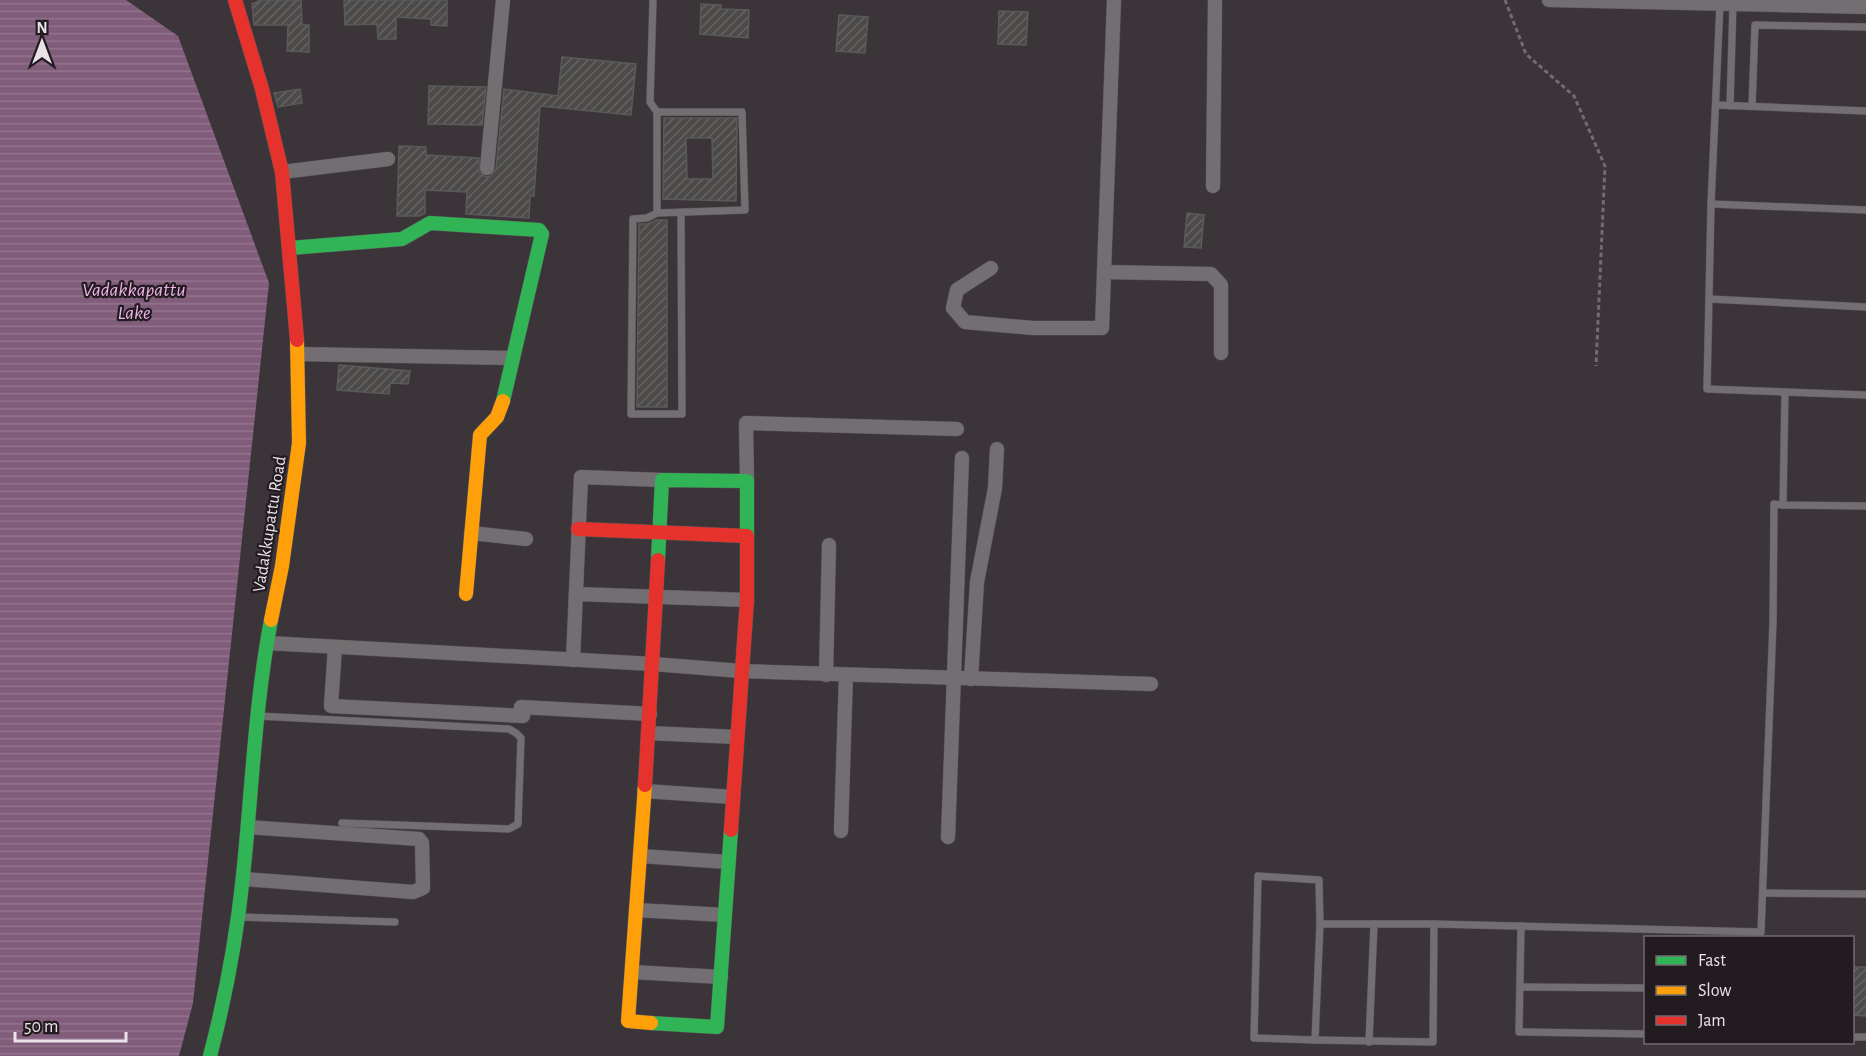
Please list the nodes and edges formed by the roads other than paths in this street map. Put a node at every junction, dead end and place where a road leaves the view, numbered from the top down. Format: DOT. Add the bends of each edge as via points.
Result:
graph roads {
  1 [pos="236,0"];
  2 [pos="503,0"];
  3 [pos="653,0"];
  4 [pos="1114,0"];
  5 [pos="1215,0"];
  6 [pos="1549,0"];
  7 [pos="1574,0"];
  8 [pos="1726,3"];
  9 [pos="1866,7"];
  10 [pos="1866,27"];
  11 [pos="1716,105"];
  12 [pos="1730,106"];
  13 [pos="1752,106"];
  14 [pos="1866,111"];
  15 [pos="657,112"];
  16 [pos="388,159"];
  17 [pos="487,168"];
  18 [pos="282,172"];
  19 [pos="1213,186"];
  20 [pos="1711,204"];
  21 [pos="1866,210"];
  22 [pos="657,213"];
  23 [pos="681,213"];
  24 [pos="290,248"];
  25 [pos="991,268"];
  26 [pos="1104,272"];
  27 [pos="1708,299"];
  28 [pos="1866,307"];
  29 [pos="1221,353"];
  30 [pos="298,354"];
  31 [pos="513,358"];
  32 [pos="1785,392"];
  33 [pos="1866,395"];
  34 [pos="957,429"];
  35 [pos="997,449"];
  36 [pos="962,458"];
  37 [pos="662,480"];
  38 [pos="747,481"];
  39 [pos="1783,505"];
  40 [pos="1866,506"];
  41 [pos="579,529"];
  42 [pos="660,531"];
  43 [pos="471,533"];
  44 [pos="747,536"];
  45 [pos="526,540"];
  46 [pos="829,545"];
  47 [pos="466,594"];
  48 [pos="576,594"];
  49 [pos="657,596"];
  50 [pos="747,600"];
  51 [pos="267,643"];
  52 [pos="335,647"];
  53 [pos="573,660"];
  54 [pos="653,664"];
  55 [pos="741,671"];
  56 [pos="826,675"];
  57 [pos="846,675"];
  58 [pos="955,678"];
  59 [pos="971,679"];
  60 [pos="1151,684"];
  61 [pos="650,714"];
  62 [pos="258,716"];
  63 [pos="648,733"];
  64 [pos="737,737"];
  65 [pos="644,791"];
  66 [pos="733,796"];
  67 [pos="342,823"];
  68 [pos="248,827"];
  69 [pos="841,831"];
  70 [pos="948,837"];
  71 [pos="640,856"];
  72 [pos="728,862"];
  73 [pos="243,879"];
  74 [pos="1762,893"];
  75 [pos="1866,894"];
  76 [pos="636,910"];
  77 [pos="725,915"];
  78 [pos="237,917"];
  79 [pos="395,922"];
  80 [pos="1320,924"];
  81 [pos="1374,924"];
  82 [pos="1434,924"];
  83 [pos="1521,926"];
  84 [pos="1761,934"];
  85 [pos="632,972"];
  86 [pos="721,977"];
  87 [pos="1521,987"];
  88 [pos="1644,988"];
  89 [pos="1644,1034"];
  90 [pos="1315,1040"];
  91 [pos="1369,1042"];
  92 [pos="210,1056"];
  1 -- 18 [label="street, Vadakkupattu Road"];
  2 -- 17 [label="street"];
  3 -- 15 [label="lane" via="650,102"];
  4 -- 26 [label="street"];
  5 -- 19 [label="street"];
  6 -- 7 [label="street"];
  7 -- 8 [label="street"];
  8 -- 9 [label="street"];
  8 -- 11 [label="lane"];
  8 -- 12 [label="lane"];
  10 -- 13 [label="lane" via="1755,26"];
  11 -- 12 [label="lane"];
  11 -- 20 [label="lane"];
  12 -- 13 [label="lane"];
  13 -- 14 [label="lane"];
  15 -- 22 [label="lane"];
  15 -- 23 [label="lane" via="742,112 745,210"];
  16 -- 18 [label="street"];
  18 -- 24 [label="street, Vadakkupattu Road"];
  20 -- 21 [label="lane"];
  20 -- 27 [label="lane"];
  22 -- 23 [label="lane"];
  22 -- 23 [label="lane" via="633,219 631,414 682,414"];
  24 -- 30 [label="street, Vadakkupattu Road"];
  24 -- 31 [label="street" via="402,239 430,224 539,230 542,234"];
  25 -- 26 [label="street" via="957,290 953,308 965,322 1033,328 1102,328"];
  26 -- 29 [label="street" via="1211,274 1221,285"];
  27 -- 28 [label="lane"];
  27 -- 32 [label="lane" via="1707,389"];
  30 -- 31 [label="street"];
  30 -- 51 [label="street, Vadakkupattu Road" via="299,443"];
  31 -- 43 [label="street" via="501,409 480,435"];
  32 -- 33 [label="lane"];
  32 -- 39 [label="lane"];
  34 -- 38 [label="street" via="746,423"];
  35 -- 59 [label="street" via="995,488 977,582"];
  36 -- 58 [label="street"];
  37 -- 38 [label="street"];
  37 -- 41 [label="street" via="581,477"];
  37 -- 42 [label="street"];
  38 -- 44 [label="street"];
  39 -- 40 [label="lane"];
  39 -- 74 [label="lane" via="1774,504"];
  41 -- 42 [label="street"];
  41 -- 48 [label="street"];
  42 -- 44 [label="street"];
  42 -- 49 [label="street"];
  43 -- 45 [label="street"];
  43 -- 47 [label="street"];
  44 -- 50 [label="street"];
  46 -- 56 [label="street"];
  48 -- 49 [label="street"];
  48 -- 53 [label="street"];
  49 -- 50 [label="street"];
  49 -- 54 [label="street"];
  50 -- 55 [label="street"];
  51 -- 52 [label="street"];
  51 -- 62 [label="street, Vadakkupattu Road"];
  52 -- 53 [label="street"];
  52 -- 61 [label="street" via="331,706 522,716 521,707"];
  53 -- 54 [label="street"];
  54 -- 55 [label="street"];
  54 -- 61 [label="street"];
  55 -- 56 [label="street"];
  55 -- 64 [label="street"];
  56 -- 57 [label="street"];
  57 -- 58 [label="street"];
  57 -- 69 [label="street"];
  58 -- 59 [label="street"];
  58 -- 70 [label="street"];
  59 -- 60 [label="street"];
  61 -- 63 [label="street"];
  62 -- 67 [label="lane" via="509,729 521,738 518,824 514,828"];
  62 -- 68 [label="street, Vadakkupattu Road"];
  63 -- 64 [label="street"];
  63 -- 65 [label="street"];
  64 -- 66 [label="street"];
  65 -- 66 [label="street"];
  65 -- 71 [label="street"];
  66 -- 72 [label="street"];
  68 -- 73 [label="street, Vadakkupattu Road"];
  68 -- 73 [label="street" via="419,839 423,888 413,892"];
  71 -- 72 [label="street"];
  71 -- 76 [label="street"];
  72 -- 77 [label="street"];
  73 -- 78 [label="street, Vadakkupattu Road"];
  74 -- 75 [label="lane"];
  74 -- 84 [label="lane"];
  76 -- 77 [label="street"];
  76 -- 85 [label="street"];
  77 -- 86 [label="street"];
  78 -- 79 [label="lane"];
  78 -- 92 [label="street, Vadakkupattu Road"];
  80 -- 81 [label="lane"];
  80 -- 90 [label="lane"];
  80 -- 90 [label="lane" via="1319,880 1258,876 1254,1038"];
  81 -- 82 [label="lane"];
  81 -- 91 [label="lane"];
  82 -- 83 [label="lane"];
  82 -- 91 [label="lane" via="1433,1042"];
  83 -- 84 [label="lane"];
  83 -- 87 [label="lane"];
  85 -- 86 [label="street"];
  85 -- 86 [label="street" via="628,1021 717,1027"];
  87 -- 88 [label="lane"];
  87 -- 89 [label="lane" via="1519,1032"];
  90 -- 91 [label="lane"];
}
